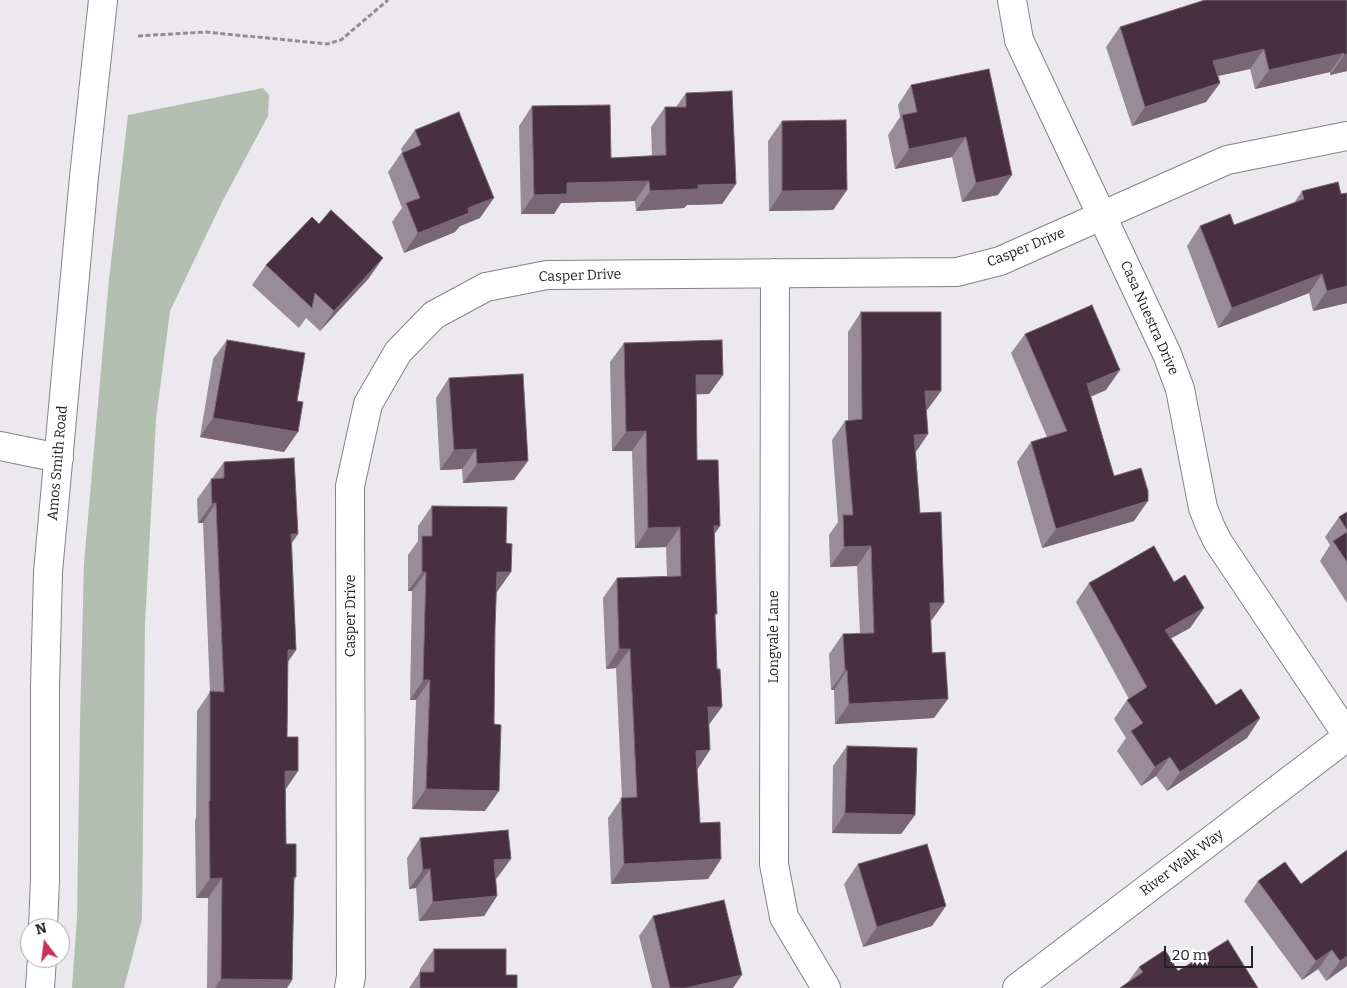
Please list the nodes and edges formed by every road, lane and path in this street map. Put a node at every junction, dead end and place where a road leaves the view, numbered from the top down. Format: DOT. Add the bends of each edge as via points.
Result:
graph roads {
  1 [pos="103,0"];
  2 [pos="388,0"];
  3 [pos="1012,0"];
  4 [pos="138,36"];
  5 [pos="1347,136"];
  6 [pos="1103,215"];
  7 [pos="775,273"];
  8 [pos="0,446"];
  9 [pos="59,458"];
  10 [pos="1347,736"];
  11 [pos="43,918"];
  12 [pos="41,968"];
  13 [pos="40,988"];
  14 [pos="350,988"];
  15 [pos="826,988"];
  16 [pos="1017,988"];
  1 -- 9 [label="street, Amos Smith Road"];
  2 -- 4 [label="path" via="341,40 327,44 206,32"];
  3 -- 6 [label="street, Casa Nuestra Drive" via="1019,40"];
  5 -- 6 [label="street, Casper Drive" via="1227,160"];
  6 -- 7 [label="street, Casper Drive" via="1000,261 957,272"];
  6 -- 10 [label="street, Casa Nuestra Drive" via="1180,389 1204,508 1218,542"];
  7 -- 14 [label="street, Casper Drive" via="547,275 486,287 434,315 398,352 368,404 350,486"];
  7 -- 15 [label="street, Longvale Lane" via="774,864 784,917"];
  8 -- 9 [label="street"];
  9 -- 11 [label="street, Amos Smith Road" via="48,582"];
  10 -- 16 [label="street, River Walk Way"];
  12 -- 13 [label="street"];
}
